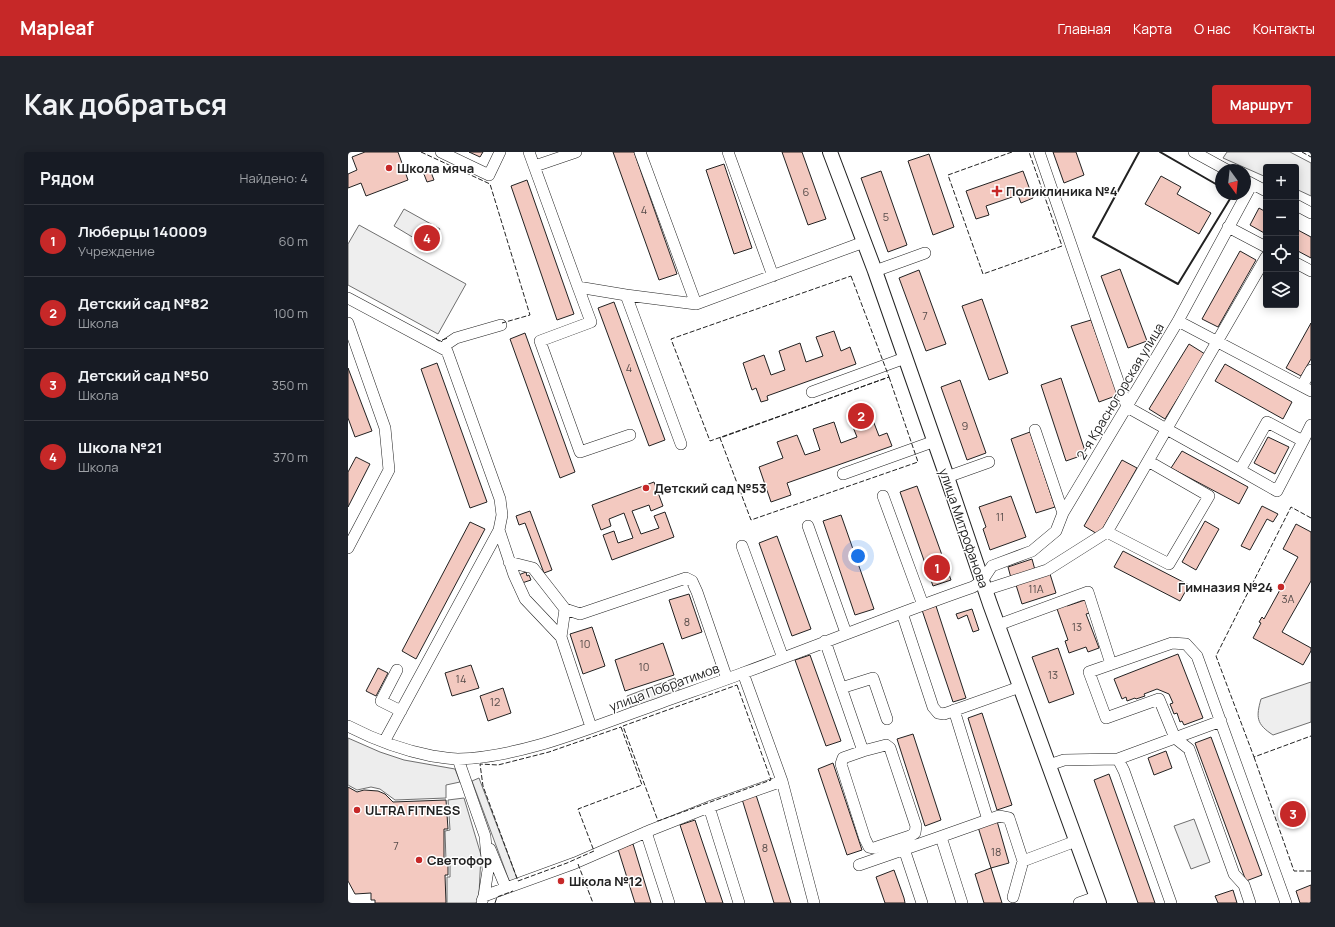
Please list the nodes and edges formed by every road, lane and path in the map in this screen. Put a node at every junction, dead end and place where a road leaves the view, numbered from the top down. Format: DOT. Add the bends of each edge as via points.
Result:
graph roads {
  1 [pos="441,152"];
  2 [pos="500,152"];
  3 [pos="529,152"];
  4 [pos="576,152"];
  5 [pos="640,152"];
  6 [pos="728,152"];
  7 [pos="830,152"];
  8 [pos="1039,152"];
  9 [pos="1194,152"];
  10 [pos="1216,164"];
  11 [pos="535,166"];
  12 [pos="1251,183"];
  13 [pos="1263,189"];
  14 [pos="1241,200"];
  15 [pos="1299,207"];
  16 [pos="1311,213"];
  17 [pos="1228,227"];
  18 [pos="864,242"];
  19 [pos="1263,245"];
  20 [pos="925,253"];
  21 [pos="1263,262"];
  22 [pos="1299,265"];
  23 [pos="875,271"];
  24 [pos="1311,271"];
  25 [pos="773,276"];
  26 [pos="578,287"];
  27 [pos="626,295"];
  28 [pos="348,298"];
  29 [pos="696,304"];
  30 [pos="1178,321"];
  31 [pos="348,323"];
  32 [pos="501,325"];
  33 [pos="1217,342"];
  34 [pos="445,349"];
  35 [pos="905,358"];
  36 [pos="1311,370"];
  37 [pos="1307,388"];
  38 [pos="812,392"];
  39 [pos="1127,407"];
  40 [pos="1311,424"];
  41 [pos="1167,429"];
  42 [pos="1035,430"];
  43 [pos="630,435"];
  44 [pos="935,441"];
  45 [pos="1303,441"];
  46 [pos="681,444"];
  47 [pos="1148,461"];
  48 [pos="989,462"];
  49 [pos="1240,470"];
  50 [pos="843,474"];
  51 [pos="947,477"];
  52 [pos="883,496"];
  53 [pos="1063,514"];
  54 [pos="808,526"];
  55 [pos="499,530"];
  56 [pos="1107,532"];
  57 [pos="742,546"];
  58 [pos="348,548"];
  59 [pos="509,562"];
  60 [pos="983,586"];
  61 [pos="923,605"];
  62 [pos="565,609"];
  63 [pos="902,613"];
  64 [pos="998,625"];
  65 [pos="846,633"];
  66 [pos="561,637"];
  67 [pos="825,641"];
  68 [pos="784,658"];
  69 [pos="1111,664"];
  70 [pos="397,670"];
  71 [pos="743,673"];
  72 [pos="727,679"];
  73 [pos="1020,687"];
  74 [pos="841,688"];
  75 [pos="954,710"];
  76 [pos="401,711"];
  77 [pos="886,719"];
  78 [pos="1221,721"];
  79 [pos="348,726"];
  80 [pos="591,727"];
  81 [pos="1175,738"];
  82 [pos="384,742"];
  83 [pos="863,751"];
  84 [pos="458,759"];
  85 [pos="1118,759"];
  86 [pos="1049,766"];
  87 [pos="782,781"];
  88 [pos="709,807"];
  89 [pos="988,820"];
  90 [pos="646,832"];
  91 [pos="485,836"];
  92 [pos="941,837"];
  93 [pos="1076,841"];
  94 [pos="904,849"];
  95 [pos="1023,861"];
  96 [pos="859,864"];
  97 [pos="506,888"];
  98 [pos="1013,896"];
  99 [pos="483,900"];
  100 [pos="1098,900"];
  101 [pos="669,903"];
  102 [pos="739,903"];
  103 [pos="814,903"];
  104 [pos="922,903"];
  105 [pos="962,903"];
  106 [pos="1079,903"];
  107 [pos="1171,903"];
  108 [pos="1250,903"];
  109 [pos="1286,903"];
  1 -- 2 [label="street" via="489,175"];
  3 -- 11 [label="street"];
  4 -- 11 [label="street"];
  5 -- 29 [label="street"];
  6 -- 25 [label="street"];
  7 -- 18 [label="main road, улица Митрофанова"];
  8 -- 39 [label="street"];
  9 -- 10 [label="street"];
  11 -- 26 [label="street"];
  12 -- 13 [label="street"];
  14 -- 17 [label="street, 2-я Красногорская улица"];
  15 -- 16 [label="street"];
  17 -- 19 [label="street"];
  17 -- 30 [label="street, 2-я Красногорская улица"];
  18 -- 23 [label="main road, улица Митрофанова"];
  18 -- 25 [label="street"];
  20 -- 23 [label="street"];
  21 -- 33 [label="street"];
  22 -- 24 [label="street"];
  23 -- 35 [label="main road, улица Митрофанова"];
  25 -- 29 [label="street"];
  26 -- 27 [label="street"];
  26 -- 43 [label="street" via="591,322 540,341 580,452"];
  27 -- 29 [label="street"];
  27 -- 46 [label="street"];
  28 -- 34 [label="street"];
  30 -- 33 [label="street"];
  30 -- 39 [label="street, 2-я Красногорская улица"];
  31 -- 58 [label="street" via="385,428 389,470"];
  32 -- 34 [label="street" via="456,338 447,344"];
  33 -- 37 [label="street"];
  33 -- 41 [label="street"];
  34 -- 55 [label="street" via="500,499 502,514"];
  35 -- 38 [label="street"];
  35 -- 44 [label="main road, улица Митрофанова"];
  36 -- 37 [label="street"];
  39 -- 41 [label="street"];
  39 -- 53 [label="street, 2-я Красногорская улица"];
  40 -- 45 [label="street"];
  41 -- 47 [label="street"];
  41 -- 49 [label="street"];
  42 -- 53 [label="street"];
  44 -- 50 [label="street"];
  44 -- 51 [label="main road, улица Митрофанова"];
  45 -- 49 [label="street" via="1267,422"];
  45 -- 49 [label="street" via="1277,491"];
  47 -- 56 [label="street"];
  47 -- 56 [label="street" via="1209,496 1169,564"];
  48 -- 51 [label="street"];
  51 -- 60 [label="main road, улица Митрофанова"];
  52 -- 61 [label="street"];
  53 -- 60 [label="street, 2-я Красногорская улица" via="1056,531 1032,551 992,566"];
  54 -- 65 [label="street"];
  55 -- 59 [label="street"];
  55 -- 76 [label="street"];
  56 -- 60 [label="street, улица Побратимов" via="1047,570"];
  57 -- 68 [label="street"];
  59 -- 62 [label="street" via="533,568"];
  59 -- 66 [label="street" via="525,599"];
  60 -- 61 [label="street, улица Побратимов" via="973,587"];
  60 -- 64 [label="main road, улица Митрофанова"];
  61 -- 63 [label="street, улица Побратимов"];
  62 -- 66 [label="street"];
  62 -- 72 [label="street" via="580,614 686,578 692,581 697,592"];
  63 -- 65 [label="street, улица Побратимов"];
  63 -- 75 [label="street" via="933,707 938,713 944,714"];
  64 -- 69 [label="street" via="1088,592"];
  64 -- 73 [label="main road, улица Митрофанова"];
  65 -- 67 [label="street, улица Побратимов"];
  66 -- 80 [label="street"];
  67 -- 68 [label="street, улица Побратимов"];
  67 -- 74 [label="street"];
  68 -- 71 [label="street, улица Побратимов"];
  69 -- 78 [label="street" via="1172,643 1186,644 1197,656"];
  69 -- 81 [label="street" via="1089,672 1106,718 1159,699"];
  70 -- 76 [label="street" via="381,701"];
  71 -- 72 [label="street, улица Побратимов"];
  71 -- 87 [label="street"];
  72 -- 80 [label="street, улица Побратимов"];
  73 -- 75 [label="street"];
  73 -- 86 [label="main road, улица Митрофанова"];
  74 -- 77 [label="street" via="873,678"];
  74 -- 83 [label="street"];
  75 -- 89 [label="street"];
  76 -- 82 [label="street"];
  78 -- 81 [label="street"];
  78 -- 109 [label="street"];
  79 -- 82 [label="street, улица Побратимов"];
  80 -- 84 [label="street, улица Побратимов" via="522,750"];
  81 -- 85 [label="street"];
  81 -- 108 [label="street" via="1189,750 1234,874 1244,885"];
  82 -- 84 [label="street, улица Побратимов" via="421,754"];
  83 -- 83 [label="street" via="886,745 890,748 916,826 915,833 910,836 874,848 869,847 865,839 841,764 843,758"];
  84 -- 91 [label="street"];
  85 -- 86 [label="street" via="1064,760"];
  85 -- 107 [label="street"];
  86 -- 93 [label="main road, улица Митрофанова"];
  87 -- 88 [label="street"];
  87 -- 103 [label="street"];
  88 -- 90 [label="street"];
  88 -- 102 [label="street"];
  89 -- 92 [label="street"];
  89 -- 95 [label="street" via="998,816 1009,818"];
  90 -- 97 [label="street" via="575,863"];
  90 -- 101 [label="street"];
  91 -- 97 [label="street"];
  91 -- 99 [label="street" via="488,870"];
  92 -- 94 [label="street"];
  92 -- 105 [label="street"];
  93 -- 95 [label="street"];
  93 -- 100 [label="main road, улица Митрофанова"];
  94 -- 96 [label="street"];
  94 -- 104 [label="street"];
  95 -- 98 [label="street"];
  97 -- 99 [label="street"];
  100 -- 106 [label="street"];
}
